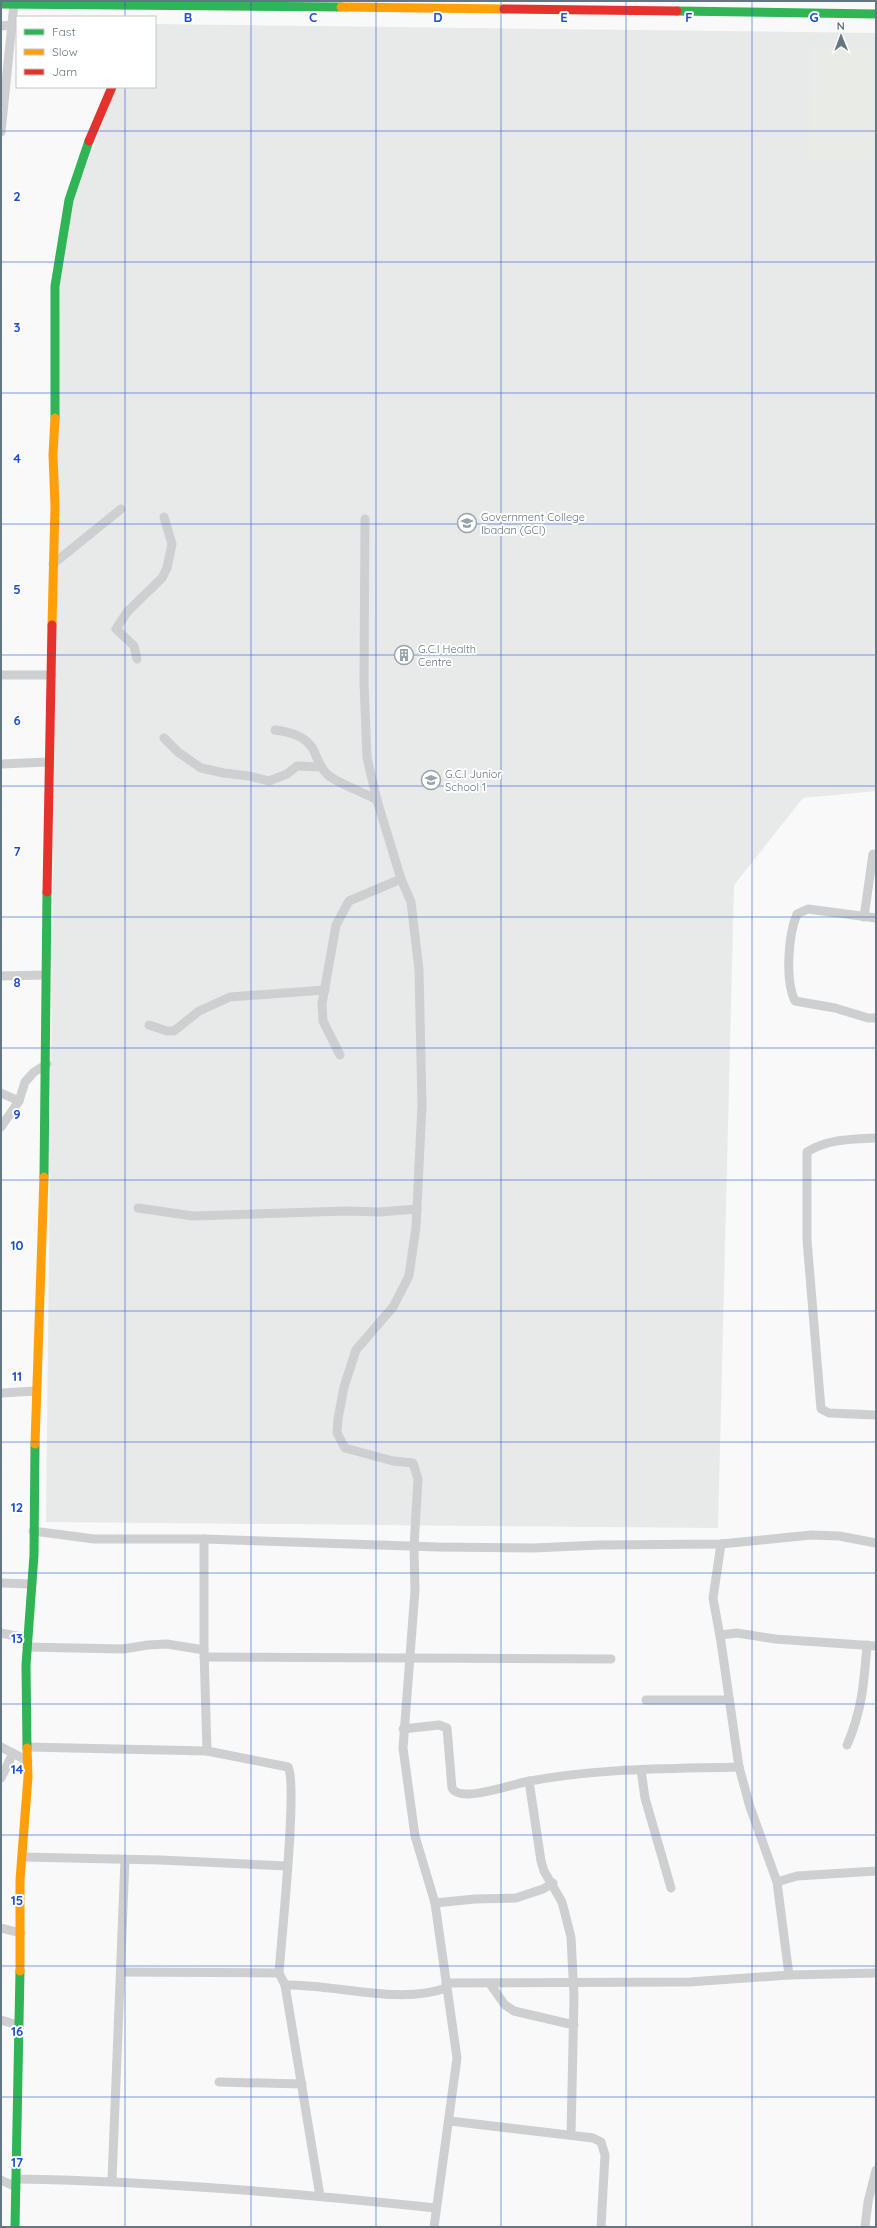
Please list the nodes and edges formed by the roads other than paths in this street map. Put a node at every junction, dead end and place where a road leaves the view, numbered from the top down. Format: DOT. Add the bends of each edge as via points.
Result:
graph roads {
  1 [pos="719,1"];
  2 [pos="1,4"];
  3 [pos="14,4"];
  4 [pos="126,4"];
  5 [pos="361,4"];
  6 [pos="583,6"];
  7 [pos="720,12"];
  8 [pos="876,14"];
  9 [pos="126,16"];
  10 [pos="12,25"];
  11 [pos="1,26"];
  12 [pos="112,88"];
  13 [pos="1,132"];
  14 [pos="121,509"];
  15 [pos="164,517"];
  16 [pos="366,518"];
  17 [pos="53,564"];
  18 [pos="137,659"];
  19 [pos="1,675"];
  20 [pos="52,675"];
  21 [pos="275,730"];
  22 [pos="164,738"];
  23 [pos="48,762"];
  24 [pos="1,764"];
  25 [pos="320,767"];
  26 [pos="377,800"];
  27 [pos="873,854"];
  28 [pos="401,879"];
  29 [pos="864,917"];
  30 [pos="876,918"];
  31 [pos="46,975"];
  32 [pos="1,976"];
  33 [pos="325,990"];
  34 [pos="876,1018"];
  35 [pos="150,1025"];
  36 [pos="340,1055"];
  37 [pos="47,1064"];
  38 [pos="1,1093"];
  39 [pos="19,1101"];
  40 [pos="1,1127"];
  41 [pos="876,1138"];
  42 [pos="138,1208"];
  43 [pos="417,1209"];
  44 [pos="36,1391"];
  45 [pos="1,1393"];
  46 [pos="876,1415"];
  47 [pos="34,1531"];
  48 [pos="204,1539"];
  49 [pos="876,1543"];
  50 [pos="721,1544"];
  51 [pos="414,1547"];
  52 [pos="1,1583"];
  53 [pos="32,1584"];
  54 [pos="718,1623"];
  55 [pos="1,1633"];
  56 [pos="737,1633"];
  57 [pos="720,1635"];
  58 [pos="27,1642"];
  59 [pos="871,1646"];
  60 [pos="204,1654"];
  61 [pos="410,1659"];
  62 [pos="610,1659"];
  63 [pos="646,1700"];
  64 [pos="729,1700"];
  65 [pos="403,1729"];
  66 [pos="847,1745"];
  67 [pos="1,1747"];
  68 [pos="27,1747"];
  69 [pos="207,1751"];
  70 [pos="13,1753"];
  71 [pos="28,1761"];
  72 [pos="739,1767"];
  73 [pos="641,1770"];
  74 [pos="1,1778"];
  75 [pos="529,1781"];
  76 [pos="22,1857"];
  77 [pos="126,1859"];
  78 [pos="287,1866"];
  79 [pos="876,1871"];
  80 [pos="777,1882"];
  81 [pos="553,1884"];
  82 [pos="671,1888"];
  83 [pos="435,1903"];
  84 [pos="1,1928"];
  85 [pos="21,1933"];
  86 [pos="121,1972"];
  87 [pos="279,1973"];
  88 [pos="876,1973"];
  89 [pos="789,1975"];
  90 [pos="574,1982"];
  91 [pos="490,1984"];
  92 [pos="286,1985"];
  93 [pos="446,1985"];
  94 [pos="1,2020"];
  95 [pos="18,2025"];
  96 [pos="574,2025"];
  97 [pos="219,2082"];
  98 [pos="302,2084"];
  99 [pos="450,2121"];
  100 [pos="571,2135"];
  101 [pos="876,2170"];
  102 [pos="1,2180"];
  103 [pos="112,2180"];
  104 [pos="16,2183"];
  105 [pos="320,2196"];
  106 [pos="436,2208"];
  107 [pos="15,2227"];
  108 [pos="434,2227"];
  109 [pos="601,2227"];
  110 [pos="864,2227"];
  1 -- 7 [label="street"];
  2 -- 3 [label="main road"];
  3 -- 4 [label="main road"];
  3 -- 10 [label="street"];
  4 -- 5 [label="main road"];
  4 -- 9 [label="street"];
  5 -- 6 [label="main road"];
  6 -- 7 [label="main road"];
  7 -- 8 [label="main road"];
  10 -- 11 [label="street"];
  10 -- 13 [label="street"];
  12 -- 17 [label="main road" via="88,144 69,200 55,286"];
  14 -- 17 [label="street"];
  15 -- 18 [label="street" via="172,544 167,568 162,578 127,612 116,630 134,646"];
  16 -- 26 [label="street" via="364,694 367,758"];
  17 -- 20 [label="main road"];
  19 -- 20 [label="street"];
  20 -- 23 [label="main road"];
  21 -- 25 [label="street" via="289,732 305,739 313,749"];
  22 -- 25 [label="street" via="178,752 201,768 224,773 269,781 287,774 297,766"];
  23 -- 24 [label="street"];
  23 -- 31 [label="main road"];
  25 -- 26 [label="street" via="329,776"];
  26 -- 28 [label="street"];
  27 -- 29 [label="street"];
  28 -- 33 [label="street" via="350,901 336,925"];
  28 -- 43 [label="street" via="411,902 419,970 422,1105"];
  29 -- 30 [label="street"];
  29 -- 34 [label="street" via="808,909 797,914 790,949 790,982 795,1001"];
  31 -- 32 [label="street"];
  31 -- 37 [label="main road"];
  33 -- 35 [label="street" via="230,997 199,1011 174,1031"];
  33 -- 36 [label="street" via="322,1004 323,1021"];
  37 -- 39 [label="street" via="34,1072 25,1082"];
  37 -- 44 [label="main road"];
  38 -- 39 [label="street"];
  39 -- 40 [label="street"];
  41 -- 46 [label="street" via="848,1139 816,1146 807,1152 806,1173 807,1240 820,1409 829,1413"];
  42 -- 43 [label="street" via="193,1216"];
  43 -- 51 [label="street" via="409,1276 393,1307 356,1350 344,1387 337,1433 345,1448 393,1461 413,1463 418,1478"];
  44 -- 45 [label="street"];
  44 -- 47 [label="main road"];
  47 -- 48 [label="street" via="94,1539"];
  47 -- 53 [label="main road"];
  48 -- 51 [label="street"];
  48 -- 60 [label="street"];
  49 -- 50 [label="street" via="839,1536 811,1535"];
  50 -- 51 [label="street" via="533,1548"];
  50 -- 54 [label="street" via="713,1598"];
  51 -- 61 [label="street" via="415,1590"];
  52 -- 53 [label="street"];
  53 -- 58 [label="main road"];
  54 -- 56 [label="street"];
  54 -- 57 [label="street"];
  55 -- 58 [label="street"];
  56 -- 57 [label="street"];
  56 -- 59 [label="street" via="776,1639"];
  57 -- 64 [label="street"];
  58 -- 60 [label="street" via="123,1649 148,1644 167,1644"];
  58 -- 68 [label="main road"];
  59 -- 66 [label="street" via="858,1720"];
  60 -- 61 [label="street"];
  60 -- 69 [label="street"];
  61 -- 62 [label="street"];
  61 -- 65 [label="street"];
  63 -- 64 [label="street"];
  64 -- 72 [label="street"];
  65 -- 75 [label="street" via="439,1725 447,1728 454,1792 469,1795"];
  65 -- 83 [label="street" via="403,1748 415,1836"];
  67 -- 70 [label="street"];
  68 -- 69 [label="street"];
  68 -- 71 [label="main road"];
  69 -- 78 [label="street" via="288,1766 292,1773"];
  70 -- 71 [label="street"];
  70 -- 74 [label="street"];
  71 -- 76 [label="main road"];
  72 -- 73 [label="street"];
  72 -- 80 [label="street" via="750,1807"];
  73 -- 75 [label="street" via="596,1771"];
  73 -- 82 [label="street" via="645,1798"];
  75 -- 81 [label="street" via="541,1861"];
  76 -- 77 [label="street"];
  76 -- 85 [label="main road"];
  77 -- 78 [label="street"];
  77 -- 86 [label="street"];
  78 -- 87 [label="street"];
  79 -- 80 [label="street" via="797,1876"];
  80 -- 89 [label="street"];
  81 -- 83 [label="street" via="516,1898"];
  81 -- 90 [label="street" via="562,1902 571,1937"];
  83 -- 93 [label="street"];
  84 -- 85 [label="street"];
  85 -- 95 [label="main road"];
  86 -- 87 [label="street"];
  86 -- 103 [label="street"];
  87 -- 92 [label="street"];
  88 -- 89 [label="street"];
  89 -- 90 [label="street" via="689,1982"];
  90 -- 91 [label="street"];
  90 -- 96 [label="street"];
  91 -- 93 [label="street"];
  91 -- 96 [label="street" via="505,2005 514,2011"];
  92 -- 93 [label="street" via="309,1984 404,1994 434,1992"];
  92 -- 98 [label="street"];
  93 -- 99 [label="street" via="457,2058"];
  94 -- 95 [label="street"];
  95 -- 104 [label="main road"];
  96 -- 100 [label="street"];
  97 -- 98 [label="street"];
  98 -- 105 [label="street"];
  99 -- 100 [label="street"];
  99 -- 106 [label="street"];
  100 -- 109 [label="street" via="593,2138 601,2142 606,2155"];
  101 -- 110 [label="street"];
  102 -- 104 [label="street"];
  103 -- 104 [label="street"];
  103 -- 105 [label="street"];
  104 -- 107 [label="main road"];
  105 -- 106 [label="street"];
  106 -- 108 [label="street"];
}
